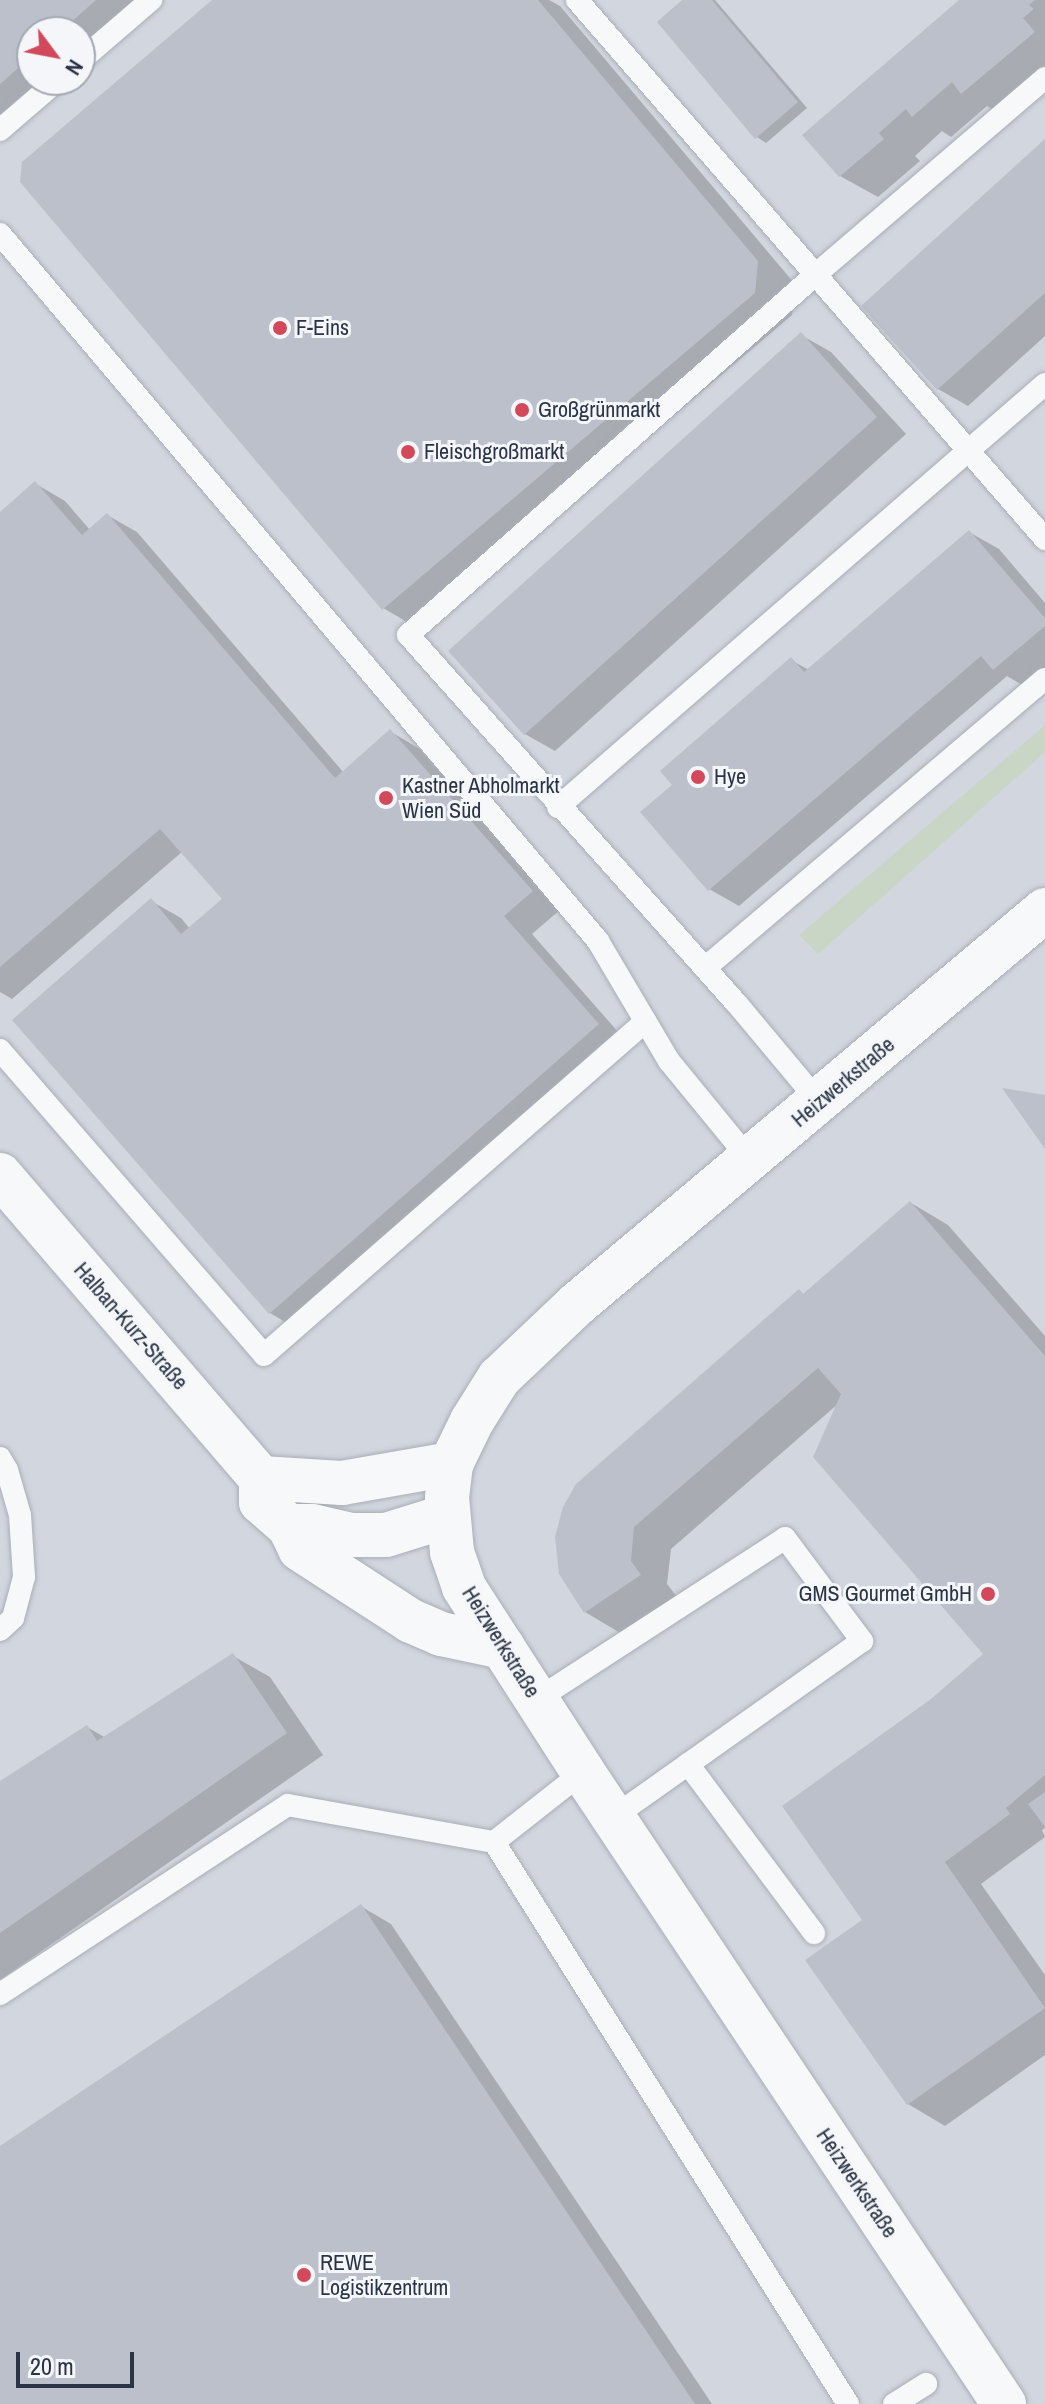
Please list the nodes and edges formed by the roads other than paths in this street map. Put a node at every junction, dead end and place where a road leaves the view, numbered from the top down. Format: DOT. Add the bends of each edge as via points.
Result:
graph roads {
  1 [pos="151,0"];
  2 [pos="577,0"];
  3 [pos="96,47"];
  4 [pos="1045,78"];
  5 [pos="39,96"];
  6 [pos="0,130"];
  7 [pos="0,234"];
  8 [pos="814,276"];
  9 [pos="1045,384"];
  10 [pos="967,451"];
  11 [pos="1045,539"];
  12 [pos="1045,679"];
  13 [pos="558,807"];
  14 [pos="1045,910"];
  15 [pos="705,968"];
  16 [pos="646,1021"];
  17 [pos="0,1050"];
  18 [pos="819,1102"];
  19 [pos="750,1160"];
  20 [pos="0,1175"];
  21 [pos="0,1458"];
  22 [pos="451,1464"];
  23 [pos="261,1478"];
  24 [pos="447,1516"];
  25 [pos="289,1526"];
  26 [pos="0,1630"];
  27 [pos="503,1647"];
  28 [pos="536,1700"];
  29 [pos="688,1764"];
  30 [pos="583,1772"];
  31 [pos="613,1817"];
  32 [pos="494,1842"];
  33 [pos="814,1933"];
  34 [pos="0,1994"];
  35 [pos="926,2384"];
  36 [pos="848,2404"];
  37 [pos="894,2404"];
  38 [pos="1004,2404"];
  1 -- 3 [label="lane"];
  2 -- 8 [label="lane"];
  4 -- 8 [label="lane"];
  5 -- 6 [label="lane"];
  7 -- 16 [label="lane" via="598,941"];
  8 -- 10 [label="lane"];
  8 -- 13 [label="lane" via="408,635"];
  9 -- 10 [label="lane"];
  10 -- 11 [label="lane"];
  10 -- 13 [label="lane"];
  12 -- 15 [label="lane"];
  13 -- 15 [label="lane"];
  14 -- 18 [label="street, Heizwerkstraße"];
  15 -- 18 [label="lane"];
  16 -- 17 [label="lane" via="264,1355"];
  16 -- 19 [label="lane" via="669,1061"];
  18 -- 19 [label="street, Heizwerkstraße"];
  19 -- 22 [label="street, Heizwerkstraße" via="577,1304 499,1378"];
  20 -- 23 [label="street, Halban-Kurz-Straße"];
  21 -- 26 [label="lane" via="20,1515 24,1577 13,1618"];
  22 -- 23 [label="street" via="342,1483"];
  22 -- 24 [label="street, Heizwerkstraße"];
  23 -- 25 [label="street, Halban-Kurz-Straße" via="261,1502"];
  24 -- 25 [label="street" via="386,1535"];
  24 -- 27 [label="street, Heizwerkstraße" via="464,1587"];
  25 -- 27 [label="street, Halban-Kurz-Straße" via="300,1549 411,1621 441,1634"];
  27 -- 28 [label="street, Heizwerkstraße"];
  28 -- 29 [label="lane" via="785,1538 862,1641"];
  28 -- 30 [label="street, Heizwerkstraße"];
  29 -- 31 [label="lane"];
  29 -- 33 [label="lane"];
  30 -- 31 [label="street, Heizwerkstraße"];
  30 -- 32 [label="lane"];
  31 -- 38 [label="street, Heizwerkstraße"];
  32 -- 34 [label="lane" via="288,1805"];
  32 -- 36 [label="lane"];
  35 -- 37 [label="lane"];
}
